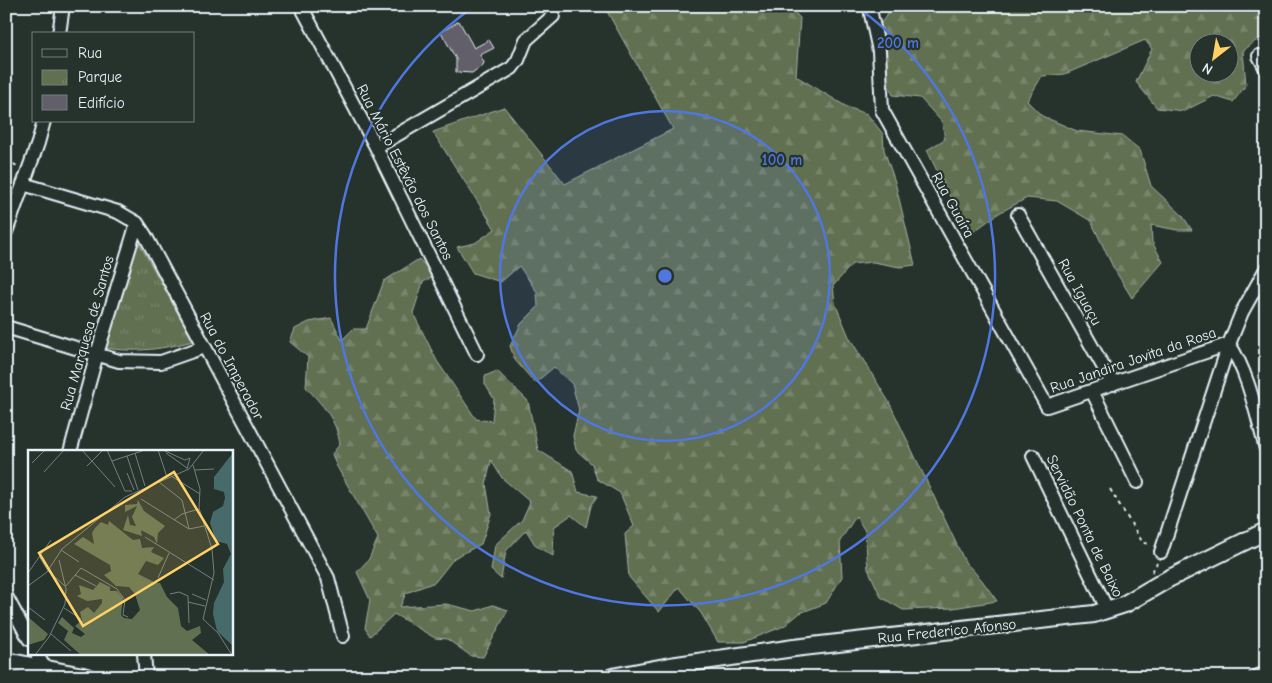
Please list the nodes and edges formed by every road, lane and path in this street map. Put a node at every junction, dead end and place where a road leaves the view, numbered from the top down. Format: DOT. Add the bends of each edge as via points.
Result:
graph roads {
  1 [pos="63,6"];
  2 [pos="301,6"];
  3 [pos="872,6"];
  4 [pos="553,16"];
  5 [pos="59,32"];
  6 [pos="1259,56"];
  7 [pos="1266,69"];
  8 [pos="44,122"];
  9 [pos="376,147"];
  10 [pos="23,184"];
  11 [pos="1018,215"];
  12 [pos="137,223"];
  13 [pos="6,232"];
  14 [pos="1266,269"];
  15 [pos="6,327"];
  16 [pos="1228,344"];
  17 [pos="204,347"];
  18 [pos="97,354"];
  19 [pos="477,354"];
  20 [pos="1113,384"];
  21 [pos="1092,391"];
  22 [pos="1047,406"];
  23 [pos="1266,449"];
  24 [pos="71,450"];
  25 [pos="1033,456"];
  26 [pos="1137,482"];
  27 [pos="1110,489"];
  28 [pos="1266,531"];
  29 [pos="1163,548"];
  30 [pos="6,596"];
  31 [pos="1108,611"];
  32 [pos="28,636"];
  33 [pos="343,636"];
  34 [pos="144,656"];
  35 [pos="6,661"];
  36 [pos="41,661"];
  37 [pos="1266,673"];
  38 [pos="81,676"];
  39 [pos="146,677"];
  40 [pos="612,677"];
  41 [pos="1255,677"];
  1 -- 5 [label="street"];
  2 -- 9 [label="street, Rua Mário Estêvão dos Santos"];
  3 -- 22 [label="street, Rua Guaíra" via="879,51 882,110"];
  4 -- 9 [label="street" via="526,40 512,68"];
  6 -- 7 [label="street"];
  8 -- 10 [label="street"];
  9 -- 19 [label="street, Rua Mário Estêvão dos Santos"];
  10 -- 12 [label="street" via="118,212"];
  10 -- 13 [label="street"];
  11 -- 20 [label="street, Rua Iguaçu"];
  12 -- 17 [label="street, Rua do Imperador"];
  12 -- 18 [label="street, Rua Marquesa de Santos"];
  14 -- 16 [label="street"];
  15 -- 18 [label="street"];
  16 -- 20 [label="street, Rua Jandira Jovita da Rosa"];
  16 -- 23 [label="street" via="1238,357"];
  16 -- 29 [label="street"];
  17 -- 18 [label="street" via="161,362 119,361"];
  17 -- 33 [label="street, Rua do Imperador" via="328,578"];
  18 -- 24 [label="street, Rua Marquesa de Santos"];
  20 -- 21 [label="street, Rua Jandira Jovita da Rosa"];
  21 -- 22 [label="street, Rua Jandira Jovita da Rosa"];
  21 -- 26 [label="street"];
  25 -- 31 [label="street, Servidão Ponta de Baixo"];
  27 -- 29 [label="path" via="1143,543"];
  28 -- 31 [label="main road, Rua Frederico Afonso"];
  30 -- 32 [label="street"];
  31 -- 40 [label="main road, Rua Frederico Afonso" via="1070,618 794,648"];
  34 -- 39 [label="street"];
  35 -- 36 [label="main road"];
  36 -- 38 [label="main road"];
  37 -- 41 [label="street"];
}
